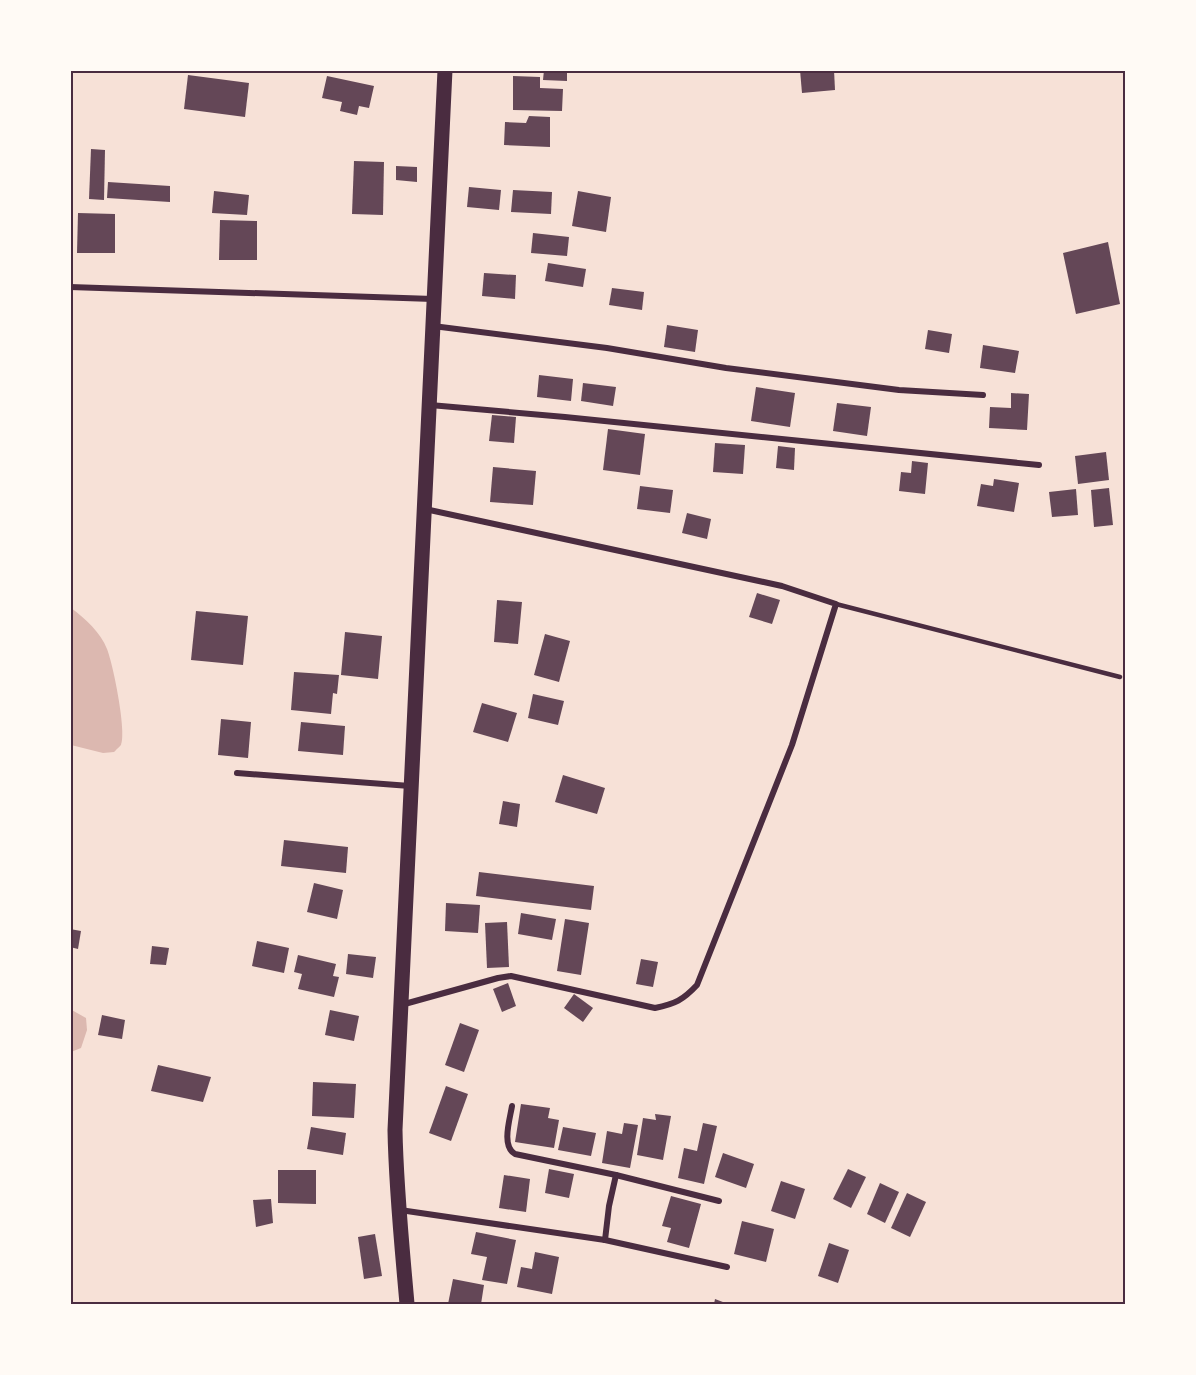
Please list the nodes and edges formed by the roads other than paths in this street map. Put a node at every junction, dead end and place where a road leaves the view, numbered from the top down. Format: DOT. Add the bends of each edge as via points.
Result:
graph roads {
  1 [pos="445,70"];
  2 [pos="70,287"];
  3 [pos="433,299"];
  4 [pos="433,326"];
  5 [pos="983,395"];
  6 [pos="429,405"];
  7 [pos="1039,465"];
  8 [pos="424,509"];
  9 [pos="836,604"];
  10 [pos="1120,677"];
  11 [pos="237,773"];
  12 [pos="411,786"];
  13 [pos="400,1006"];
  14 [pos="512,1106"];
  15 [pos="616,1175"];
  16 [pos="719,1201"];
  17 [pos="398,1210"];
  18 [pos="604,1240"];
  19 [pos="727,1267"];
  20 [pos="408,1305"];
  1 -- 3 [label="main road"];
  2 -- 3 [label="street"];
  3 -- 4 [label="main road"];
  4 -- 5 [label="street" via="899,390"];
  4 -- 6 [label="main road"];
  6 -- 7 [label="street"];
  6 -- 8 [label="main road"];
  8 -- 9 [label="street" via="782,586"];
  8 -- 12 [label="main road"];
  9 -- 10 [label="lane"];
  9 -- 13 [label="street" via="788,755 697,985 685,998 655,1008 511,976"];
  11 -- 12 [label="street"];
  12 -- 13 [label="main road"];
  13 -- 17 [label="main road" via="395,1130"];
  14 -- 15 [label="street" via="508,1136 511,1152"];
  15 -- 16 [label="street"];
  15 -- 18 [label="street"];
  17 -- 18 [label="street"];
  17 -- 20 [label="main road"];
  18 -- 19 [label="street"];
}
